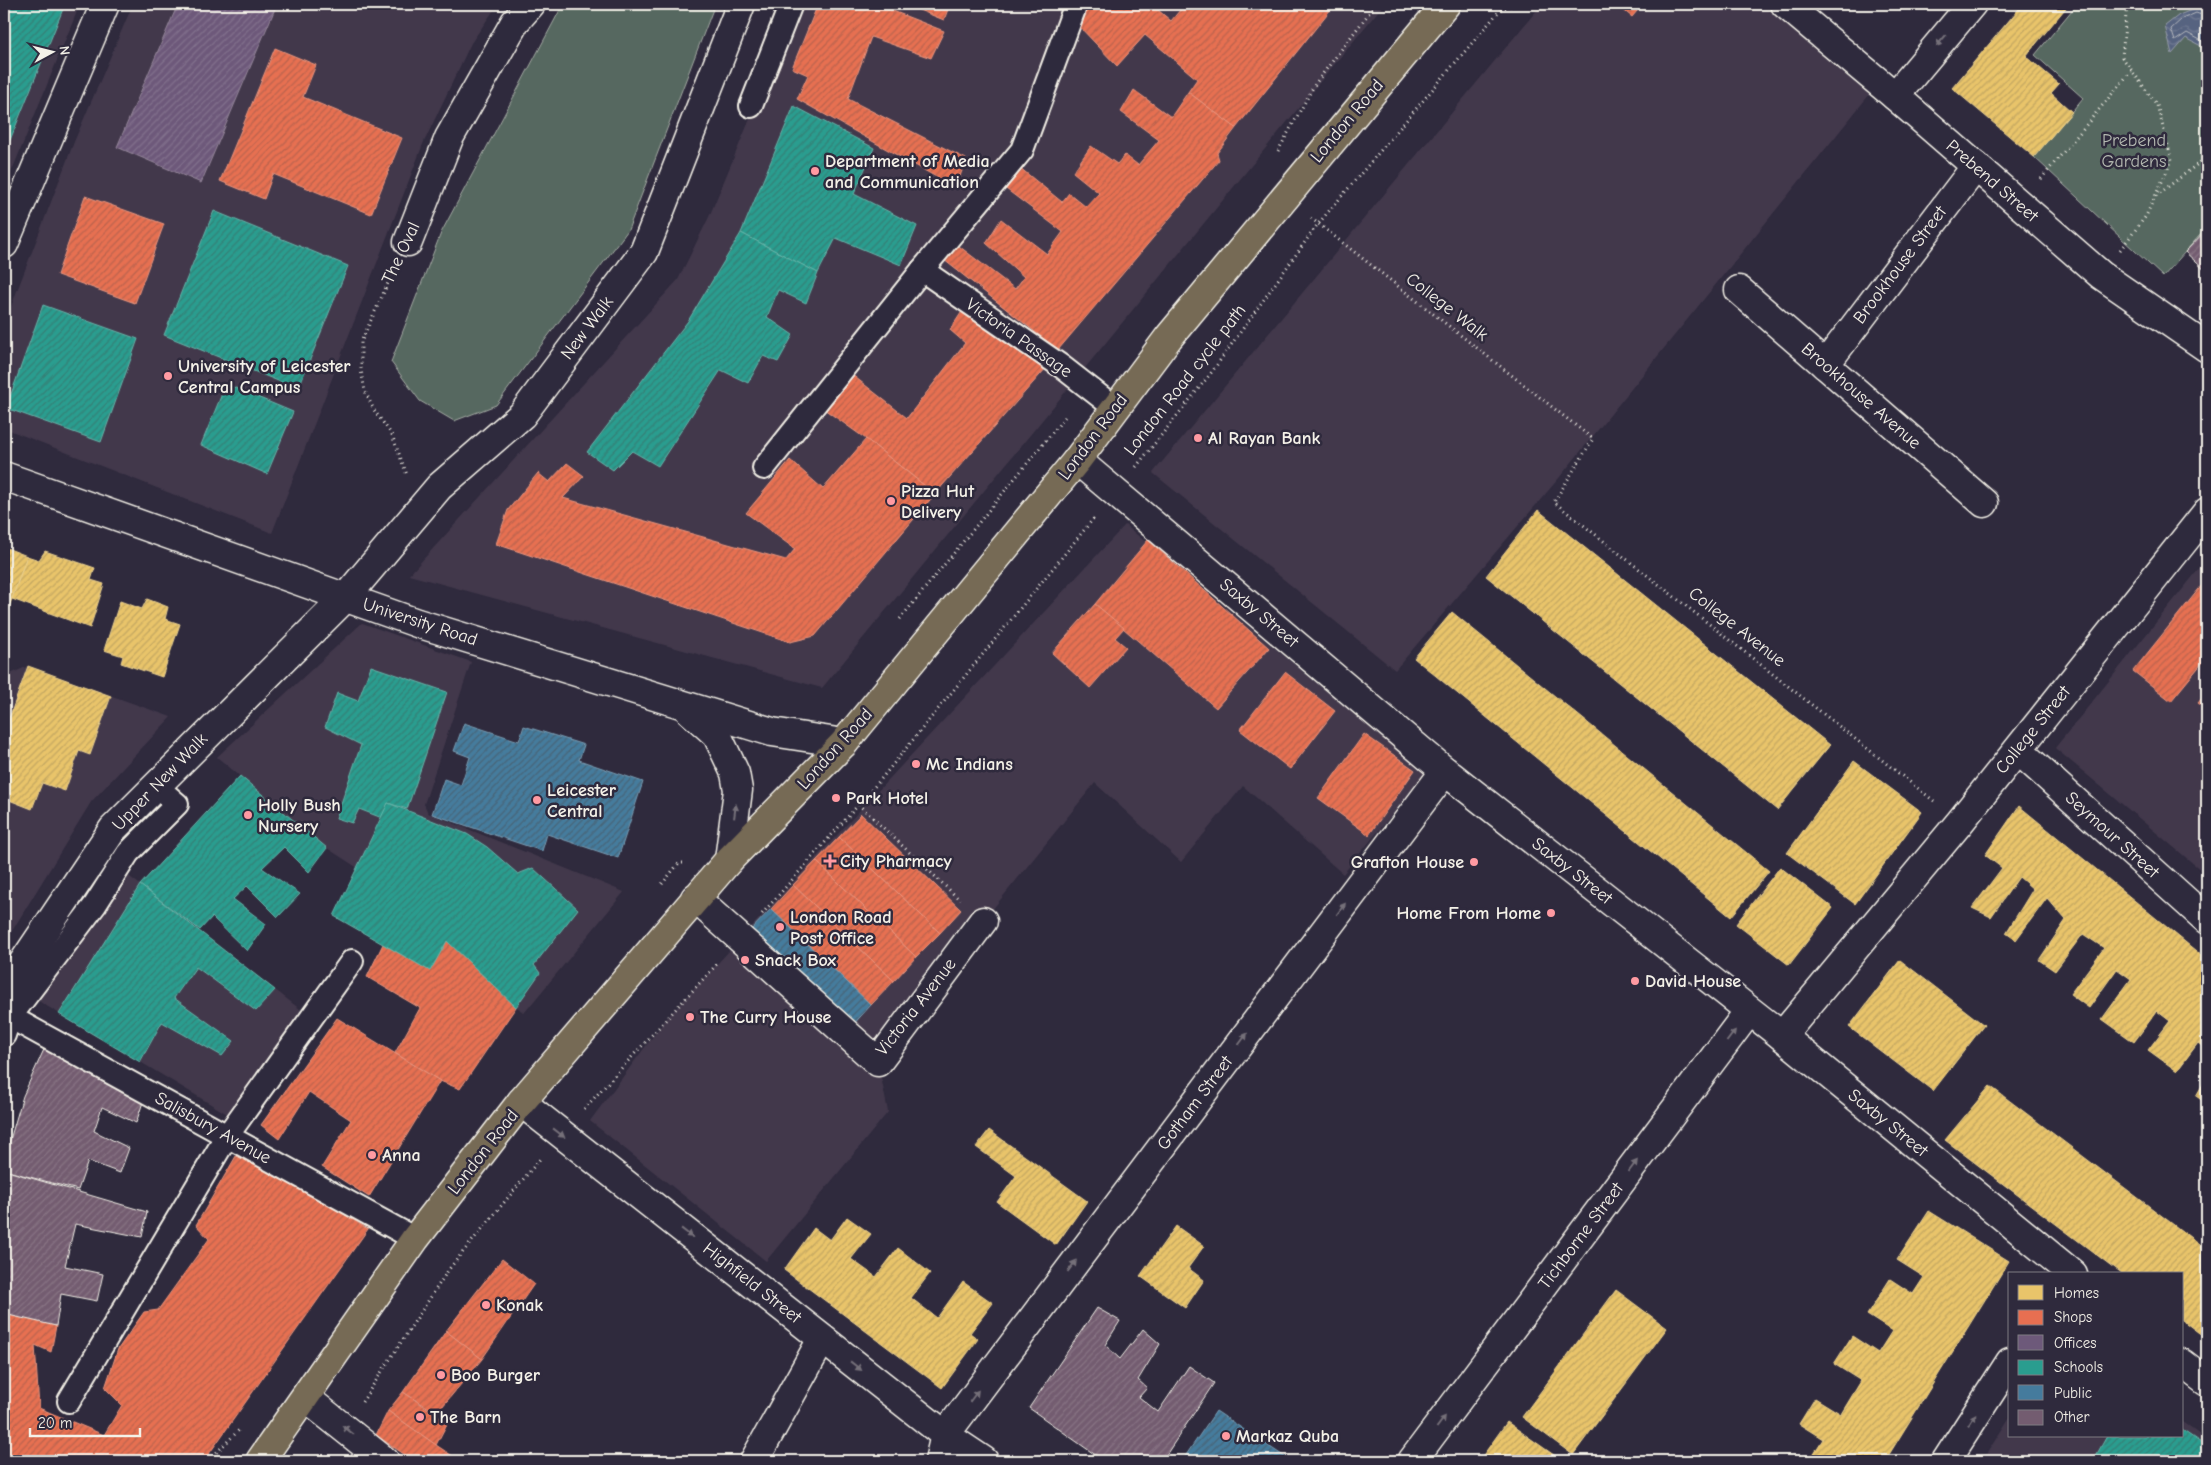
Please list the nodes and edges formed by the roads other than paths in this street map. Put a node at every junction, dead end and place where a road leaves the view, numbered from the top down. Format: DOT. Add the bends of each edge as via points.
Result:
graph roads {
  1 [pos="105,4"];
  2 [pos="531,4"];
  3 [pos="742,4"];
  4 [pos="791,4"];
  5 [pos="1076,4"];
  6 [pos="1446,4"];
  7 [pos="1785,4"];
  8 [pos="1972,4"];
  9 [pos="1895,96"];
  10 [pos="751,106"];
  11 [pos="1976,166"];
  12 [pos="408,242"];
  13 [pos="4,244"];
  14 [pos="922,270"];
  15 [pos="1738,290"];
  16 [pos="2207,348"];
  17 [pos="1825,365"];
  18 [pos="1115,408"];
  19 [pos="1077,460"];
  20 [pos="764,468"];
  21 [pos="4,476"];
  22 [pos="1984,502"];
  23 [pos="2207,512"];
  24 [pos="346,597"];
  25 [pos="682,703"];
  26 [pos="844,743"];
  27 [pos="2018,750"];
  28 [pos="1445,771"];
  29 [pos="155,785"];
  30 [pos="729,860"];
  31 [pos="695,898"];
  32 [pos="2207,920"];
  33 [pos="983,921"];
  34 [pos="352,961"];
  35 [pos="4,991"];
  36 [pos="1749,1011"];
  37 [pos="7,1026"];
  38 [pos="1782,1036"];
  39 [pos="521,1102"];
  40 [pos="227,1136"];
  41 [pos="415,1239"];
  42 [pos="2069,1272"];
  43 [pos="822,1339"];
  44 [pos="2008,1365"];
  45 [pos="2184,1365"];
  46 [pos="2207,1382"];
  47 [pos="306,1398"];
  48 [pos="69,1400"];
  49 [pos="944,1435"];
  50 [pos="260,1461"];
  51 [pos="385,1461"];
  52 [pos="754,1461"];
  53 [pos="939,1461"];
  54 [pos="984,1461"];
  55 [pos="1412,1461"];
  56 [pos="1946,1461"];
  1 -- 13 [label="street"];
  2 -- 12 [label="street, The Oval" via="515,22 449,138"];
  3 -- 24 [label="street, New Walk" via="644,252 522,415 439,487"];
  4 -- 10 [label="lane"];
  5 -- 14 [label="lane" via="1022,150"];
  6 -- 18 [label="main road, London Road" via="1169,337"];
  7 -- 9 [label="street, Prebend Street"];
  8 -- 9 [label="street, one-way"];
  9 -- 11 [label="street, Prebend Street"];
  11 -- 16 [label="street, Prebend Street" via="2101,275"];
  11 -- 17 [label="street, Brookhouse Street"];
  14 -- 18 [label="lane, Victoria Passage" via="1061,366"];
  14 -- 20 [label="lane"];
  15 -- 17 [label="street, Brookhouse Avenue"];
  17 -- 22 [label="street, Brookhouse Avenue"];
  18 -- 19 [label="main road, London Road"];
  19 -- 26 [label="main road, London Road"];
  19 -- 28 [label="street, Saxby Street"];
  21 -- 24 [label="street, University Road"];
  23 -- 27 [label="street, College Street"];
  24 -- 25 [label="street, University Road" via="417,623"];
  24 -- 29 [label="street, Upper New Walk"];
  25 -- 26 [label="street, University Road" via="772,732"];
  30 -- 25 [label="street, one-way" via="738,790 735,773 717,736"];
  26 -- 30 [label="main road, London Road"];
  27 -- 32 [label="street, Seymour Street"];
  27 -- 38 [label="street, College Street"];
  28 -- 36 [label="street, Saxby Street"];
  49 -- 28 [label="street, Gotham Street, one-way"];
  29 -- 35 [label="street, Upper New Walk" via="113,829"];
  29 -- 37 [label="lane" via="177,804 128,853 95,905"];
  30 -- 31 [label="main road, London Road"];
  31 -- 33 [label="street, Victoria Avenue" via="878,1062"];
  31 -- 39 [label="main road, London Road"];
  34 -- 40 [label="lane"];
  36 -- 38 [label="street, Saxby Street"];
  55 -- 36 [label="street, Tichborne Street, one-way"];
  37 -- 40 [label="lane, Salisbury Avenue"];
  38 -- 42 [label="street, Saxby Street"];
  39 -- 41 [label="main road, London Road"];
  39 -- 43 [label="street, Highfield Street, one-way"];
  40 -- 41 [label="lane, Salisbury Avenue"];
  40 -- 48 [label="lane"];
  41 -- 47 [label="main road, London Road"];
  43 -- 49 [label="street, Highfield Street, one-way"];
  43 -- 52 [label="street"];
  56 -- 44 [label="street, one-way"];
  45 -- 46 [label="street"];
  47 -- 50 [label="main road, London Road"];
  51 -- 47 [label="street, one-way"];
  49 -- 53 [label="street"];
  49 -- 54 [label="street, Highfield Street"];
}
